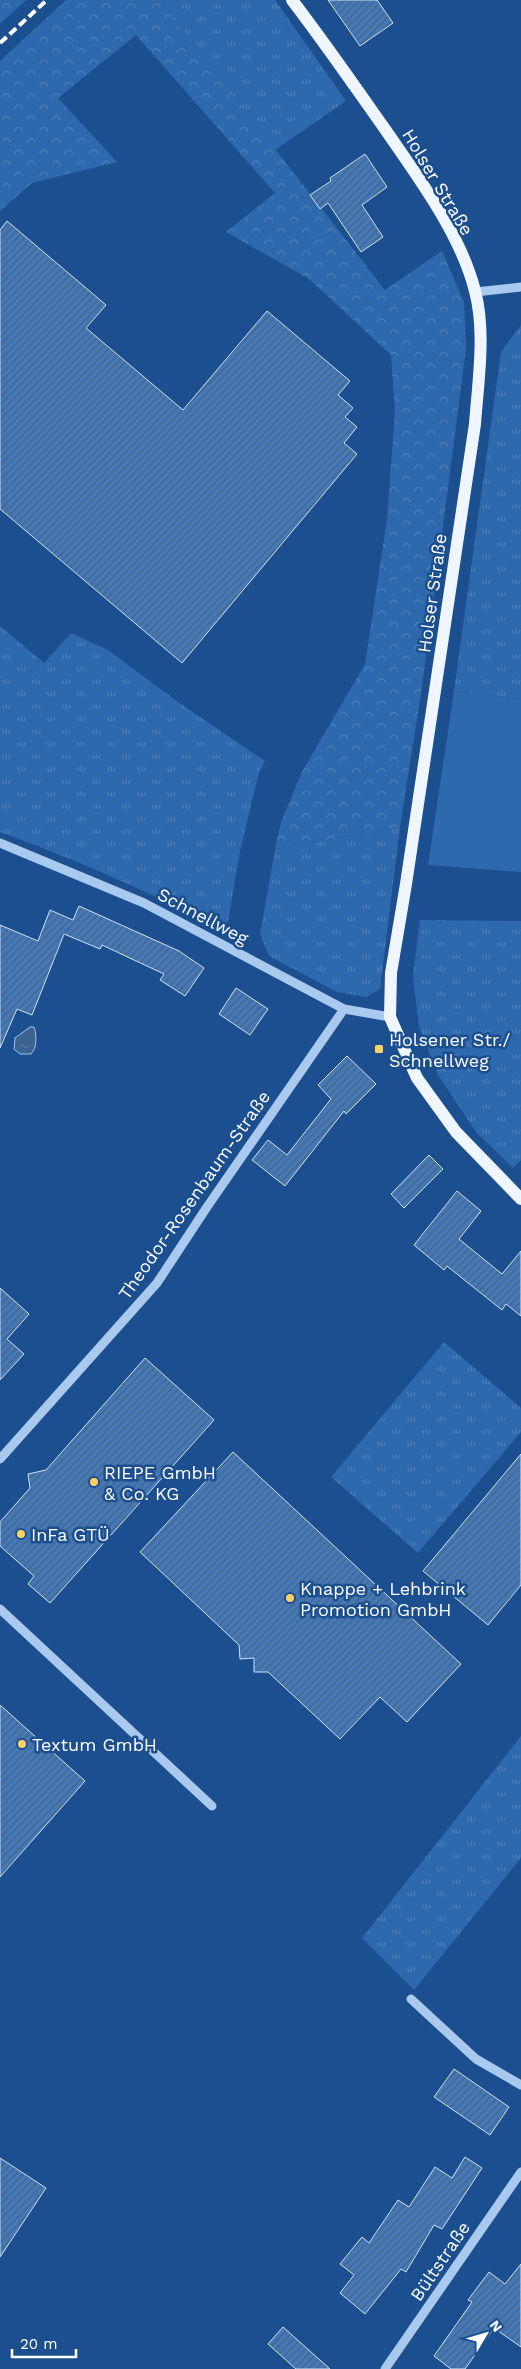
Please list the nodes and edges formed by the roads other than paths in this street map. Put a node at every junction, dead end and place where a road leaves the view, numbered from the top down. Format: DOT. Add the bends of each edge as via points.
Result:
graph roads {
  1 [pos="292,0"];
  2 [pos="521,287"];
  3 [pos="476,292"];
  4 [pos="0,843"];
  5 [pos="344,1009"];
  6 [pos="390,1017"];
  7 [pos="521,1200"];
  8 [pos="0,1459"];
  9 [pos="0,1609"];
  10 [pos="212,1806"];
  11 [pos="411,1999"];
  12 [pos="521,2085"];
  13 [pos="521,2172"];
  14 [pos="385,2369"];
  1 -- 3 [label="main road, Holser Straße" via="421,181 454,238"];
  2 -- 3 [label="street"];
  3 -- 6 [label="main road, Holser Straße" via="481,347 475,424 391,973"];
  4 -- 5 [label="street, Schnellweg" via="144,903"];
  5 -- 6 [label="street, Schnellweg"];
  5 -- 8 [label="street, Theodor-Rosenbaum-Straße" via="156,1283"];
  6 -- 7 [label="main road, Holser Straße" via="417,1078 456,1132"];
  9 -- 10 [label="street"];
  11 -- 12 [label="street" via="476,2059"];
  13 -- 14 [label="street, Bültstraße"];
}
